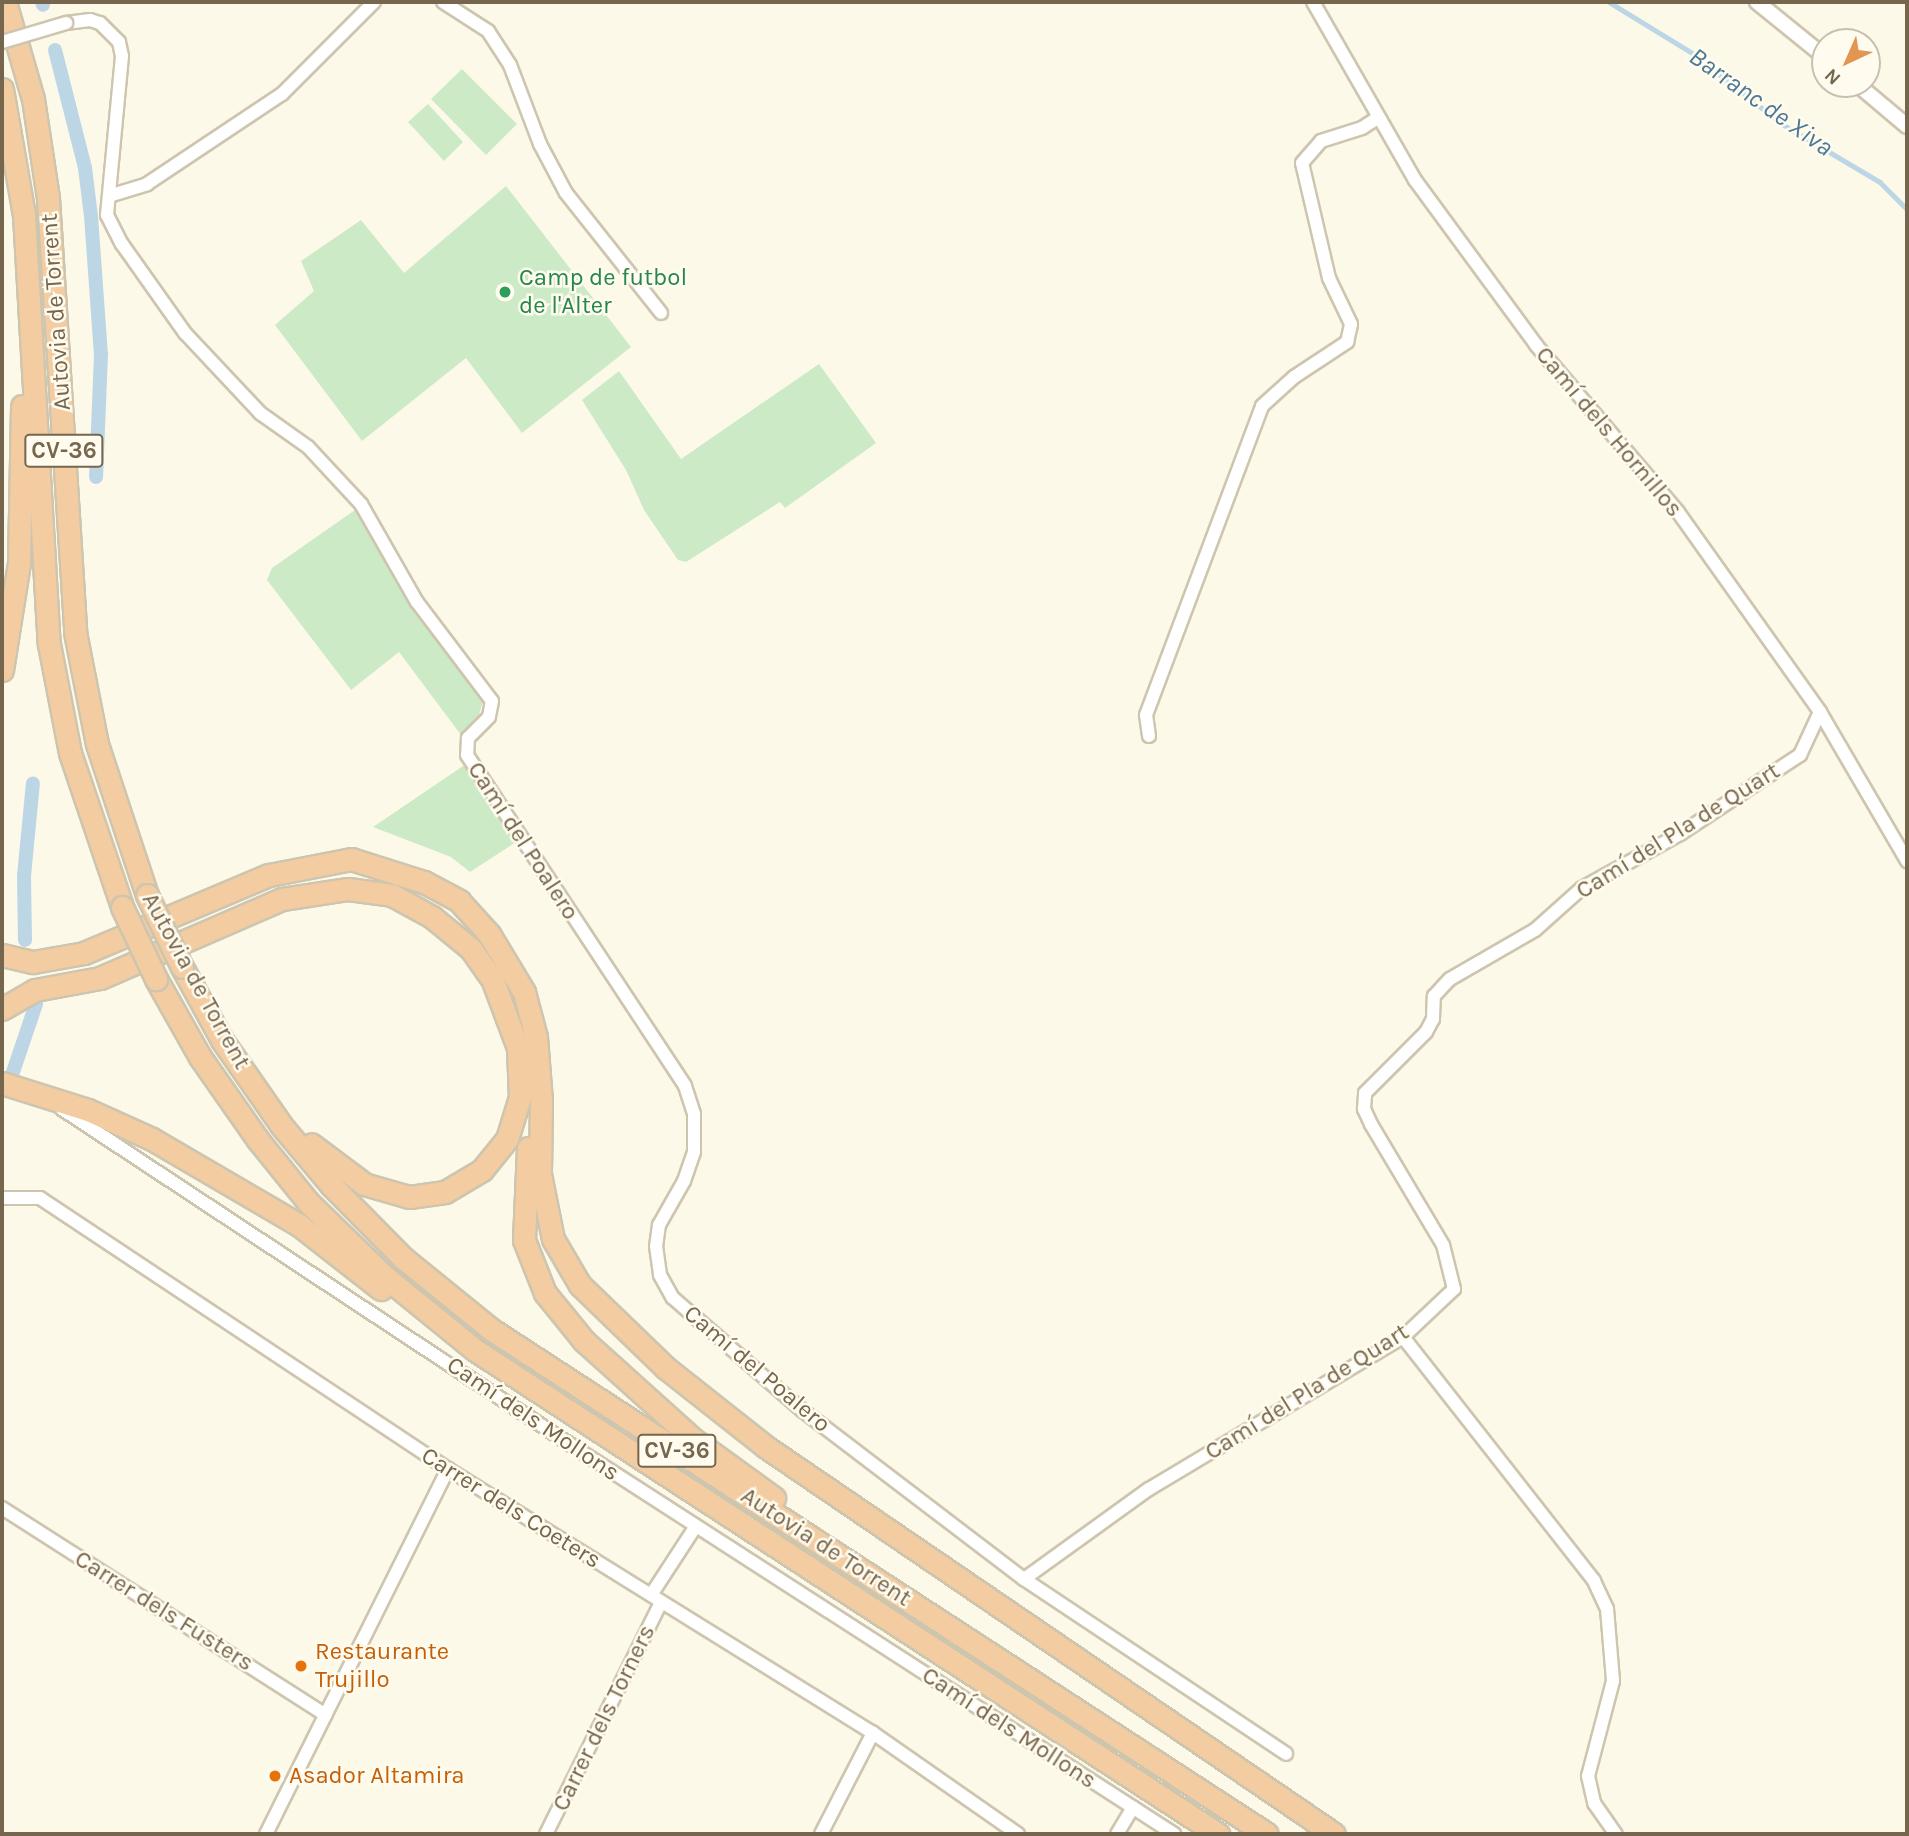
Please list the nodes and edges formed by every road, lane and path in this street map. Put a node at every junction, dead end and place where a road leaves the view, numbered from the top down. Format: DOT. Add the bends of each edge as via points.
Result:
graph roads {
  1 [pos="5,2"];
  2 [pos="374,2"];
  3 [pos="443,2"];
  4 [pos="1313,2"];
  5 [pos="1762,3"];
  6 [pos="2,41"];
  7 [pos="1811,45"];
  8 [pos="2,89"];
  9 [pos="1874,98"];
  10 [pos="1379,117"];
  11 [pos="1907,126"];
  12 [pos="112,195"];
  13 [pos="24,215"];
  14 [pos="661,313"];
  15 [pos="2,670"];
  16 [pos="1820,712"];
  17 [pos="1149,736"];
  18 [pos="1907,861"];
  19 [pos="2,955"];
  20 [pos="186,964"];
  21 [pos="2,1009"];
  22 [pos="536,1037"];
  23 [pos="2,1083"];
  24 [pos="35,1091"];
  25 [pos="2,1198"];
  26 [pos="1402,1337"];
  27 [pos="618,1447"];
  28 [pos="448,1469"];
  29 [pos="2,1508"];
  30 [pos="696,1526"];
  31 [pos="1024,1579"];
  32 [pos="656,1599"];
  33 [pos="976,1645"];
  34 [pos="326,1714"];
  35 [pos="873,1733"];
  36 [pos="1286,1754"];
  37 [pos="1133,1808"];
  38 [pos="266,1834"];
  39 [pos="547,1834"];
  40 [pos="821,1834"];
  41 [pos="1018,1834"];
  42 [pos="1117,1834"];
  43 [pos="1174,1834"];
  44 [pos="1218,1834"];
  45 [pos="1267,1834"];
  46 [pos="1334,1834"];
  47 [pos="1616,1834"];
  1 -- 20 [label="highway, Autovia de Torrent / CV-36, bridge" via="33,99 48,198 75,632 97,744 152,892"];
  2 -- 12 [label="street" via="282,94 147,184"];
  3 -- 14 [label="street" via="488,30 510,65 540,144 566,193"];
  4 -- 10 [label="street, Camí dels Hornillos"];
  5 -- 7 [label="street"];
  6 -- 12 [label="street, Camí del Poalero, bridge" via="90,19 119,42 122,56"];
  8 -- 13 [label="highway, Autovia de Torrent / CV-36"];
  9 -- 11 [label="street"];
  10 -- 16 [label="street, Camí dels Hornillos" via="1415,180 1536,345 1678,512"];
  10 -- 17 [label="street" via="1362,128 1321,141 1302,163 1329,278 1351,324 1347,342 1294,377 1262,406 1146,715"];
  12 -- 31 [label="street, Camí del Poalero" via="107,215 112,225 185,333 260,413 308,447 342,480 361,504 417,602 492,701 489,717 468,738 467,755 677,1072 690,1100 694,1152 657,1233 656,1259 667,1289 723,1344 802,1410"];
  13 -- 15 [label="highway" via="19,563"];
  13 -- 27 [label="highway, Autovia de Torrent / CV-36, bridge" via="49,644 70,753 122,907 156,979 200,1057 258,1140 309,1202 384,1276 475,1350"];
  16 -- 18 [label="street, Camí dels Hornillos"];
  16 -- 26 [label="street, Camí del Pla de Quart" via="1800,755 1680,834 1582,888 1535,930 1450,979 1434,996 1433,1019 1426,1032 1366,1093 1364,1109 1443,1245 1454,1289"];
  19 -- 22 [label="highway" via="33,962 84,953 269,875 351,859 424,882 459,901 512,967"];
  20 -- 21 [label="highway" via="290,1120 321,1156 365,1184 410,1197 445,1192 482,1170 507,1139 520,1097 519,1048 493,981 471,949 432,917 392,895 348,889 282,899 100,978 35,990"];
  20 -- 33 [label="highway, Autovia de Torrent / CV-36" via="222,1040 281,1125 332,1186 403,1258 492,1331"];
  22 -- 33 [label="highway" via="524,1240 545,1293 584,1341 694,1440 932,1606"];
  22 -- 46 [label="highway" via="540,1174 553,1239 580,1285 666,1368 765,1447"];
  23 -- 24 [label="highway"];
  24 -- 27 [label="highway" via="152,1139 299,1225 471,1359 577,1429"];
  24 -- 30 [label="street, Camí dels Mollons"];
  25 -- 28 [label="street, Carrer dels Coeters" via="40,1198"];
  26 -- 31 [label="street, Camí del Pla de Quart" via="1149,1489"];
  26 -- 47 [label="street" via="1594,1581 1607,1609 1613,1681 1588,1776 1594,1803"];
  27 -- 44 [label="highway, Autovia de Torrent / CV-36"];
  28 -- 32 [label="street, Carrer dels Coeters"];
  28 -- 34 [label="street"];
  29 -- 34 [label="street, Carrer dels Fusters"];
  30 -- 32 [label="street, Carrer dels Torners"];
  30 -- 37 [label="street, Camí dels Mollons"];
  31 -- 36 [label="street, Camí del Poalero"];
  32 -- 35 [label="street, Carrer dels Coeters"];
  32 -- 39 [label="street, Carrer dels Torners"];
  33 -- 45 [label="highway, Autovia de Torrent / CV-36"];
  34 -- 38 [label="street"];
  35 -- 40 [label="street"];
  35 -- 41 [label="street, Carrer dels Coeters"];
  37 -- 42 [label="street"];
  37 -- 43 [label="street, Camí dels Mollons"];
}
